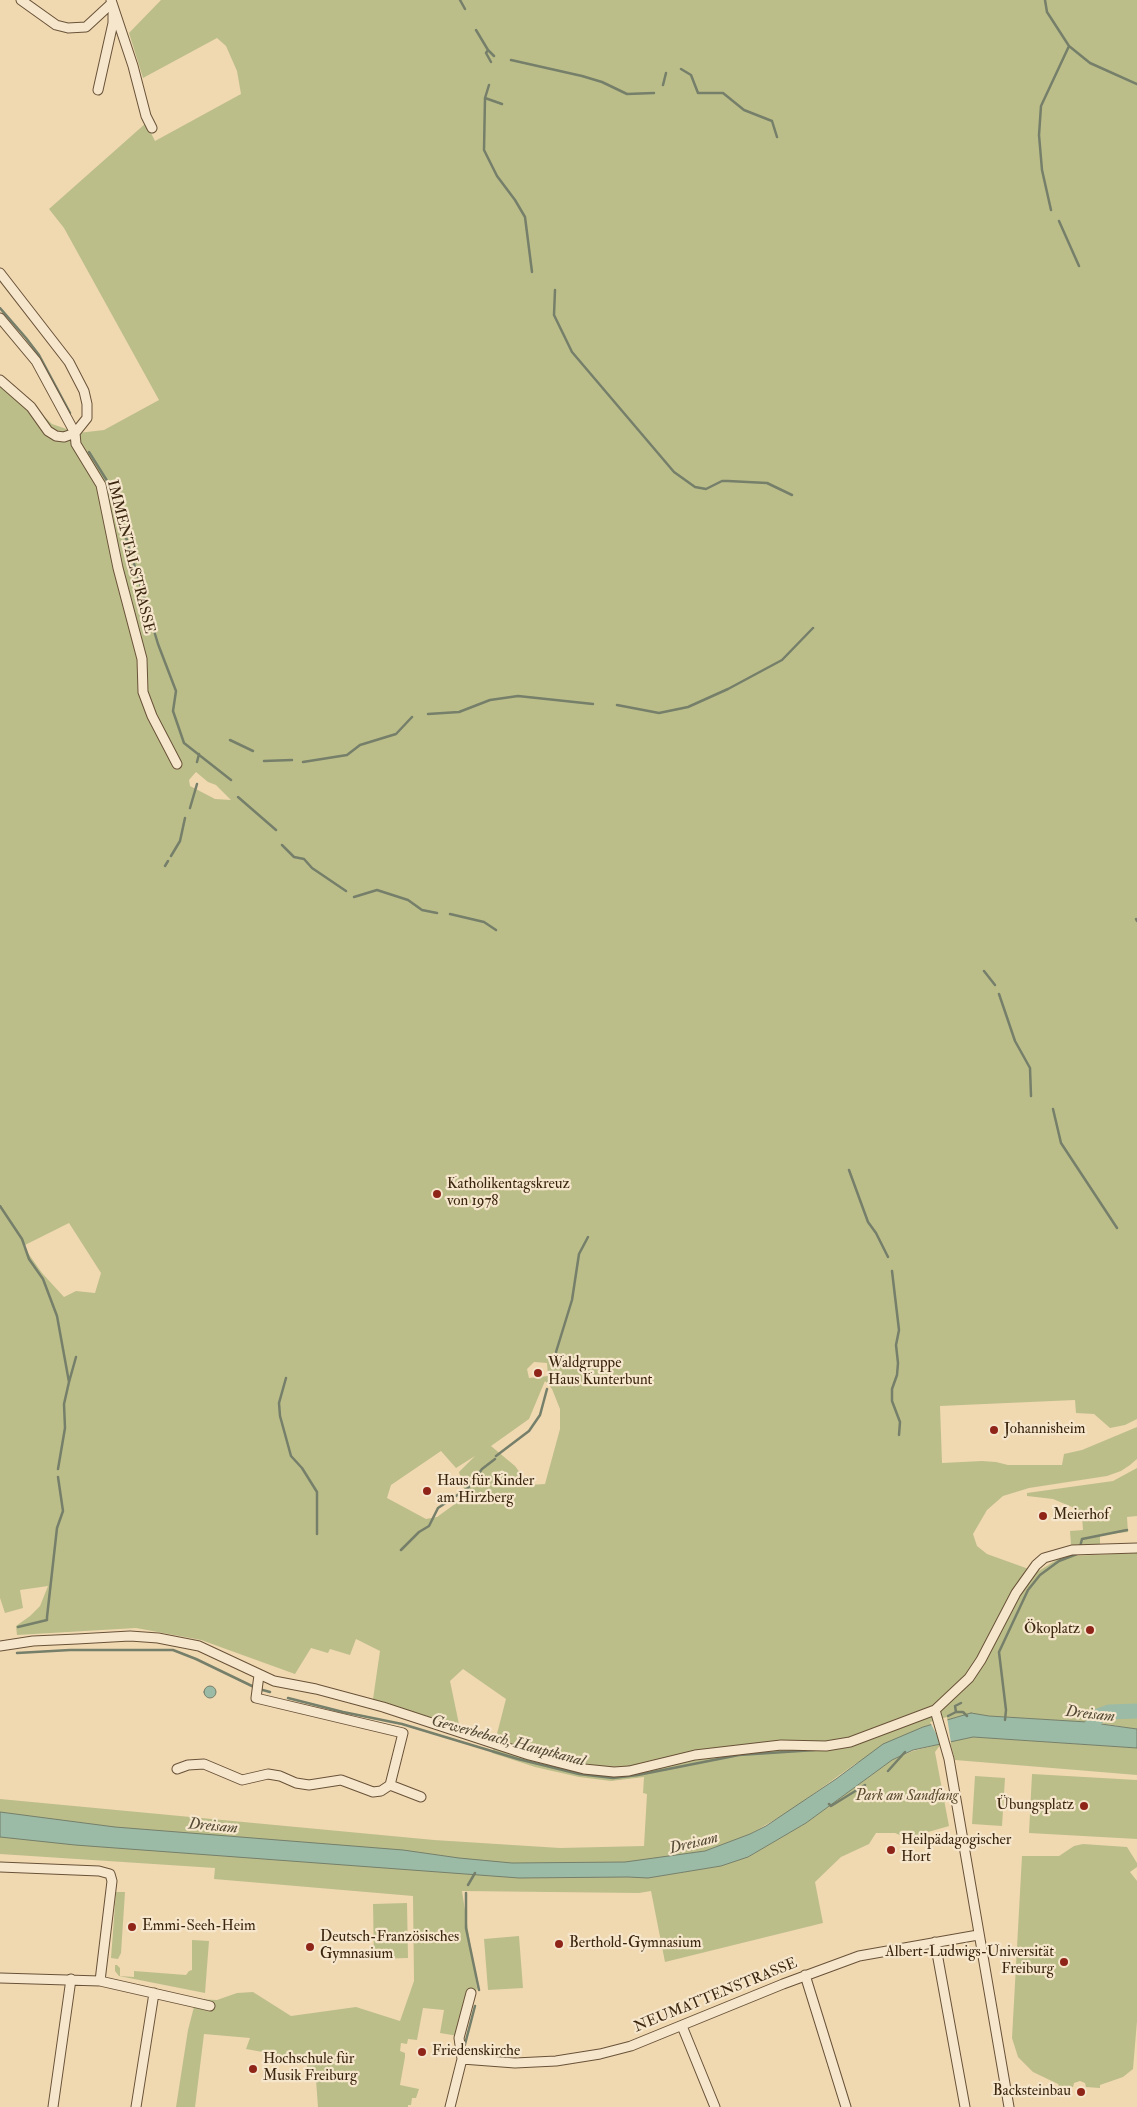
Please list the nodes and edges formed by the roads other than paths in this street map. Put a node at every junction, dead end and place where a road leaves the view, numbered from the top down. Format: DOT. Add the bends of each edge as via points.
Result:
graph roads {
  1 [pos="21,0"];
  2 [pos="111,2"];
  3 [pos="98,90"];
  4 [pos="152,128"];
  5 [pos="0,273"];
  6 [pos="0,318"];
  7 [pos="0,380"];
  8 [pos="75,433"];
  9 [pos="177,764"];
  10 [pos="1137,1548"];
  11 [pos="0,1646"];
  12 [pos="258,1677"];
  13 [pos="936,1713"];
  14 [pos="178,1768"];
  15 [pos="390,1785"];
  16 [pos="421,1797"];
  17 [pos="0,1867"];
  18 [pos="978,1935"];
  19 [pos="936,1942"];
  20 [pos="805,1975"];
  21 [pos="0,1978"];
  22 [pos="71,1979"];
  23 [pos="100,1981"];
  24 [pos="154,1992"];
  25 [pos="471,1993"];
  26 [pos="210,2006"];
  27 [pos="682,2026"];
  28 [pos="462,2059"];
  29 [pos="53,2107"];
  30 [pos="136,2107"];
  31 [pos="450,2107"];
  32 [pos="715,2107"];
  33 [pos="846,2107"];
  34 [pos="965,2107"];
  35 [pos="1009,2107"];
  1 -- 2 [label="street" via="56,26 68,28 86,27"];
  2 -- 3 [label="street" via="113,23"];
  2 -- 4 [label="street"];
  5 -- 8 [label="street" via="69,362 84,391 87,418"];
  6 -- 8 [label="street, IMMENTALSTRASSE" via="36,361"];
  7 -- 8 [label="street" via="31,407 48,432 64,437"];
  8 -- 9 [label="street, IMMENTALSTRASSE" via="76,444 101,485 142,659 143,692"];
  10 -- 13 [label="street" via="1072,1550 1044,1558 1016,1593 969,1678"];
  11 -- 12 [label="street" via="130,1636 158,1638 199,1646"];
  12 -- 13 [label="street" via="383,1707 564,1765 614,1772 695,1755 781,1745 826,1746 850,1742"];
  12 -- 15 [label="street" via="256,1698 403,1733"];
  13 -- 18 [label="street" via="946,1744"];
  14 -- 15 [label="street" via="204,1764 242,1780 268,1774 309,1785 342,1780 373,1792"];
  15 -- 16 [label="street"];
  17 -- 23 [label="street" via="110,1874 112,1881"];
  18 -- 19 [label="street, NEUMATTENSTRASSE"];
  18 -- 35 [label="street"];
  19 -- 20 [label="street, NEUMATTENSTRASSE" via="859,1956"];
  19 -- 34 [label="street"];
  20 -- 27 [label="street, NEUMATTENSTRASSE"];
  20 -- 33 [label="street"];
  21 -- 22 [label="street"];
  22 -- 23 [label="street"];
  22 -- 29 [label="street"];
  23 -- 24 [label="street"];
  24 -- 26 [label="street"];
  24 -- 30 [label="street"];
  25 -- 28 [label="street" via="459,2038"];
  27 -- 28 [label="street, NEUMATTENSTRASSE" via="631,2046 573,2059 515,2063"];
  27 -- 32 [label="street"];
  28 -- 31 [label="street"];
}
